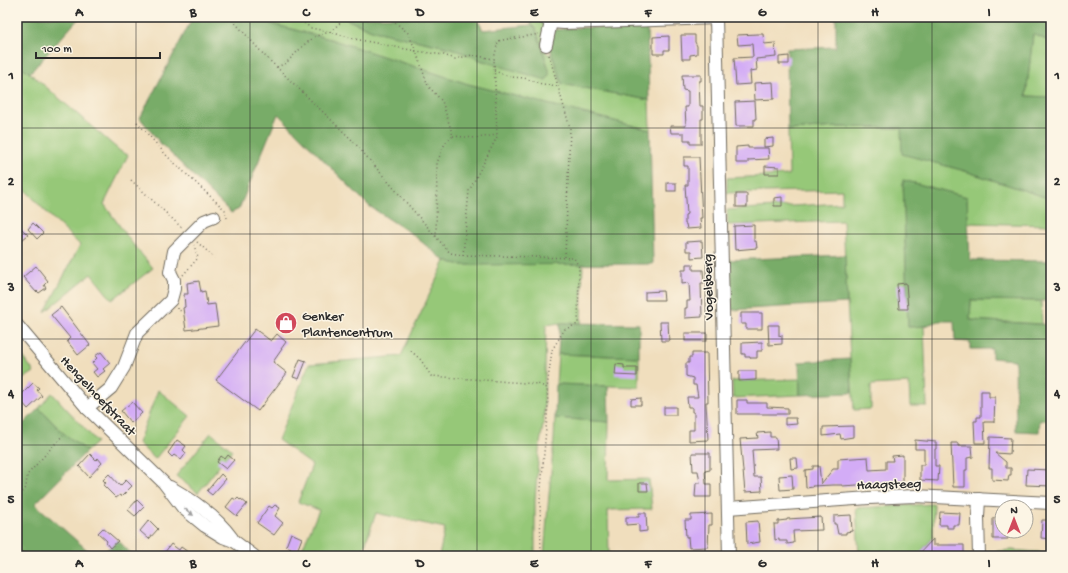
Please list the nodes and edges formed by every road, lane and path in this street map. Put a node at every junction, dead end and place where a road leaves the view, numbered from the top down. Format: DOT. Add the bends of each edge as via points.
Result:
graph roads {
  1 [pos="230,17"];
  2 [pos="281,17"];
  3 [pos="346,17"];
  4 [pos="389,17"];
  5 [pos="716,17"];
  6 [pos="547,24"];
  7 [pos="330,32"];
  8 [pos="546,45"];
  9 [pos="416,51"];
  10 [pos="494,59"];
  11 [pos="276,67"];
  12 [pos="494,71"];
  13 [pos="558,86"];
  14 [pos="137,122"];
  15 [pos="497,135"];
  16 [pos="452,136"];
  17 [pos="131,180"];
  18 [pos="214,217"];
  19 [pos="227,218"];
  20 [pos="190,235"];
  21 [pos="436,237"];
  22 [pos="189,250"];
  23 [pos="464,255"];
  24 [pos="564,257"];
  25 [pos="215,258"];
  26 [pos="182,276"];
  27 [pos="178,304"];
  28 [pos="183,312"];
  29 [pos="17,325"];
  30 [pos="411,351"];
  31 [pos="547,388"];
  32 [pos="87,408"];
  33 [pos="63,435"];
  34 [pos="17,498"];
  35 [pos="979,499"];
  36 [pos="1051,503"];
  37 [pos="728,508"];
  38 [pos="17,546"];
  39 [pos="26,556"];
  40 [pos="254,556"];
  41 [pos="541,556"];
  42 [pos="729,556"];
  43 [pos="979,556"];
  1 -- 11 [label="path"];
  2 -- 7 [label="path"];
  3 -- 7 [label="path"];
  4 -- 9 [label="path" via="408,34"];
  5 -- 6 [label="street"];
  5 -- 37 [label="street, Vogelsberg"];
  6 -- 8 [label="street"];
  6 -- 10 [label="path" via="527,36 498,41"];
  7 -- 9 [label="path"];
  7 -- 11 [label="path" via="316,36 286,63"];
  8 -- 13 [label="path"];
  9 -- 10 [label="path" via="455,59 472,55"];
  9 -- 16 [label="path" via="428,86 442,101"];
  10 -- 12 [label="path"];
  11 -- 21 [label="path" via="353,141"];
  12 -- 13 [label="path"];
  12 -- 15 [label="path"];
  13 -- 24 [label="path" via="570,128"];
  14 -- 19 [label="path" via="168,157 225,210"];
  15 -- 16 [label="path" via="476,138"];
  15 -- 23 [label="path" via="469,191"];
  16 -- 21 [label="path" via="445,143 438,162"];
  17 -- 20 [label="path"];
  18 -- 20 [label="street" via="204,221"];
  20 -- 25 [label="path"];
  20 -- 32 [label="street" via="174,251 170,272 174,280 171,300 137,333 124,367 111,388"];
  21 -- 23 [label="path" via="450,253"];
  22 -- 26 [label="path" via="194,244 198,258"];
  23 -- 24 [label="path"];
  24 -- 31 [label="path" via="574,258 579,267 578,324 565,329 552,350"];
  27 -- 28 [label="path" via="177,309"];
  29 -- 32 [label="street, Hengelhoefstraat"];
  30 -- 31 [label="path" via="421,360 431,376 531,383"];
  31 -- 41 [label="path" via="548,405 540,501"];
  32 -- 40 [label="street, Hengelhoefstraat" via="164,483 216,519 234,541"];
  33 -- 34 [label="path" via="27,475 26,488"];
  35 -- 36 [label="street, Haagsteeg"];
  35 -- 37 [label="street, Haagsteeg" via="915,496"];
  35 -- 43 [label="street"];
  37 -- 42 [label="street, Vogelsberg"];
  38 -- 39 [label="path"];
}
